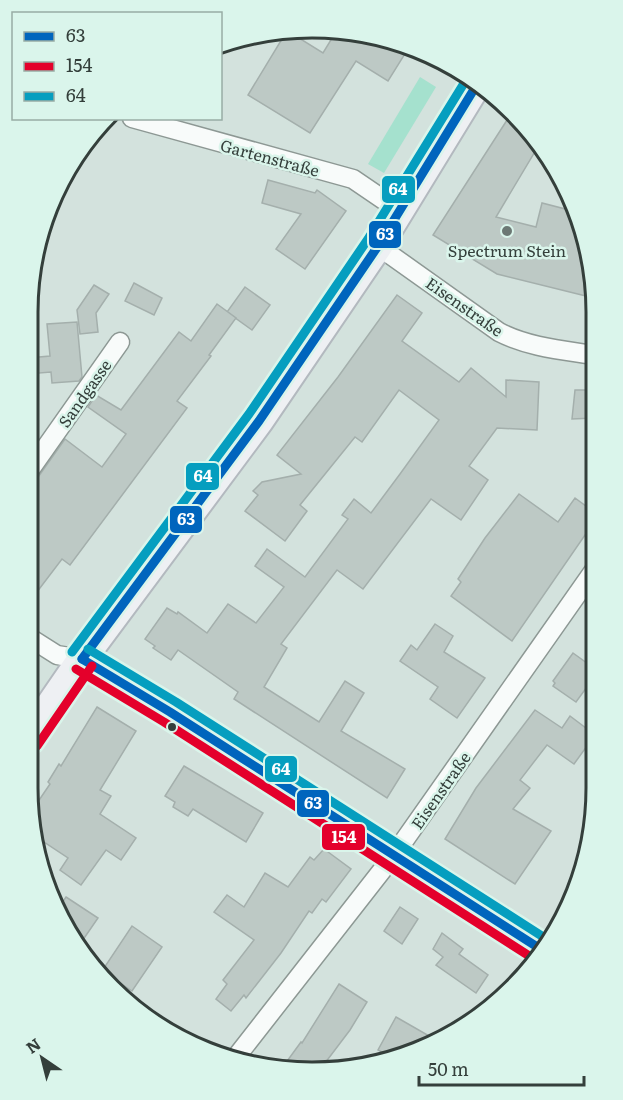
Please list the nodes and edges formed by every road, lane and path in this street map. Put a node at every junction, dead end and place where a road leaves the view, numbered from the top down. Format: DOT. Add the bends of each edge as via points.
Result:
graph roads {
  1 [pos="473,91"];
  2 [pos="139,120"];
  3 [pos="400,212"];
  4 [pos="378,246"];
  5 [pos="120,342"];
  6 [pos="586,354"];
  7 [pos="38,458"];
  8 [pos="586,583"];
  9 [pos="38,643"];
  10 [pos="82,658"];
  11 [pos="38,724"];
  12 [pos="394,855"];
  13 [pos="536,946"];
  14 [pos="240,1053"];
  1 -- 3 [label="main road"];
  2 -- 3 [label="street, Gartenstraße" via="353,179"];
  3 -- 4 [label="main road"];
  4 -- 6 [label="street, Eisenstraße" via="499,332 513,339"];
  4 -- 10 [label="main road" via="259,421"];
  5 -- 7 [label="street, Sandgasse"];
  8 -- 12 [label="street, Eisenstraße"];
  9 -- 10 [label="street" via="57,655"];
  10 -- 11 [label="main road"];
  10 -- 12 [label="street"];
  12 -- 13 [label="street"];
  12 -- 14 [label="street, Eisenstraße"];
}
